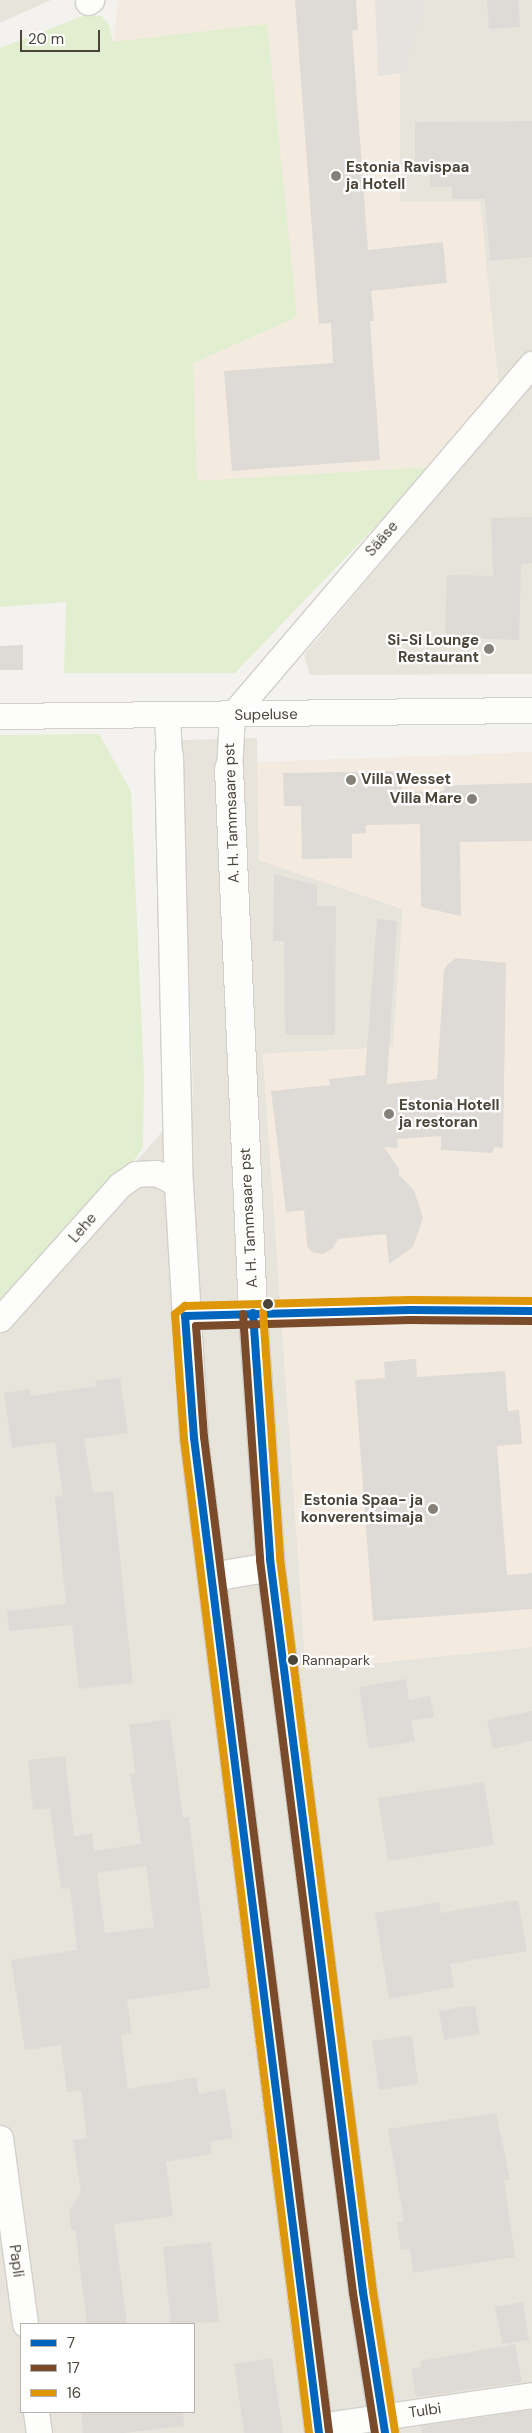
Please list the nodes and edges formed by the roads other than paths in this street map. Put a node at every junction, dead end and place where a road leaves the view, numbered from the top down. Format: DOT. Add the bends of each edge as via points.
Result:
graph roads {
  1 [pos="532,364"];
  2 [pos="532,710"];
  3 [pos="232,715"];
  4 [pos="0,716"];
  5 [pos="167,716"];
  6 [pos="169,756"];
  7 [pos="229,769"];
  8 [pos="179,1184"];
  9 [pos="532,1311"];
  10 [pos="253,1313"];
  11 [pos="185,1316"];
  12 [pos="0,1319"];
  13 [pos="271,1567"];
  14 [pos="212,1576"];
  15 [pos="0,2138"];
  16 [pos="24,2323"];
  17 [pos="532,2395"];
  18 [pos="36,2413"];
  19 [pos="384,2425"];
  20 [pos="319,2430"];
  21 [pos="39,2433"];
  1 -- 3 [label="street, Sääse"];
  2 -- 3 [label="street, Supeluse"];
  3 -- 5 [label="street, Supeluse"];
  3 -- 7 [label="street, A. H. Tammsaare pst"];
  4 -- 5 [label="street, Supeluse"];
  5 -- 6 [label="street"];
  6 -- 8 [label="street"];
  7 -- 10 [label="street, A. H. Tammsaare pst"];
  8 -- 11 [label="street"];
  8 -- 12 [label="street, Lehe" via="156,1173 136,1174 120,1185"];
  9 -- 10 [label="street"];
  10 -- 11 [label="street"];
  10 -- 13 [label="street, A. H. Tammsaare pst"];
  11 -- 14 [label="street" via="194,1438"];
  13 -- 14 [label="street"];
  13 -- 19 [label="street, A. H. Tammsaare pst" via="363,2292"];
  14 -- 20 [label="street"];
  15 -- 16 [label="street, Papli"];
  17 -- 19 [label="street, Tulbi"];
  18 -- 21 [label="street"];
  19 -- 20 [label="street, Tulbi"];
}
